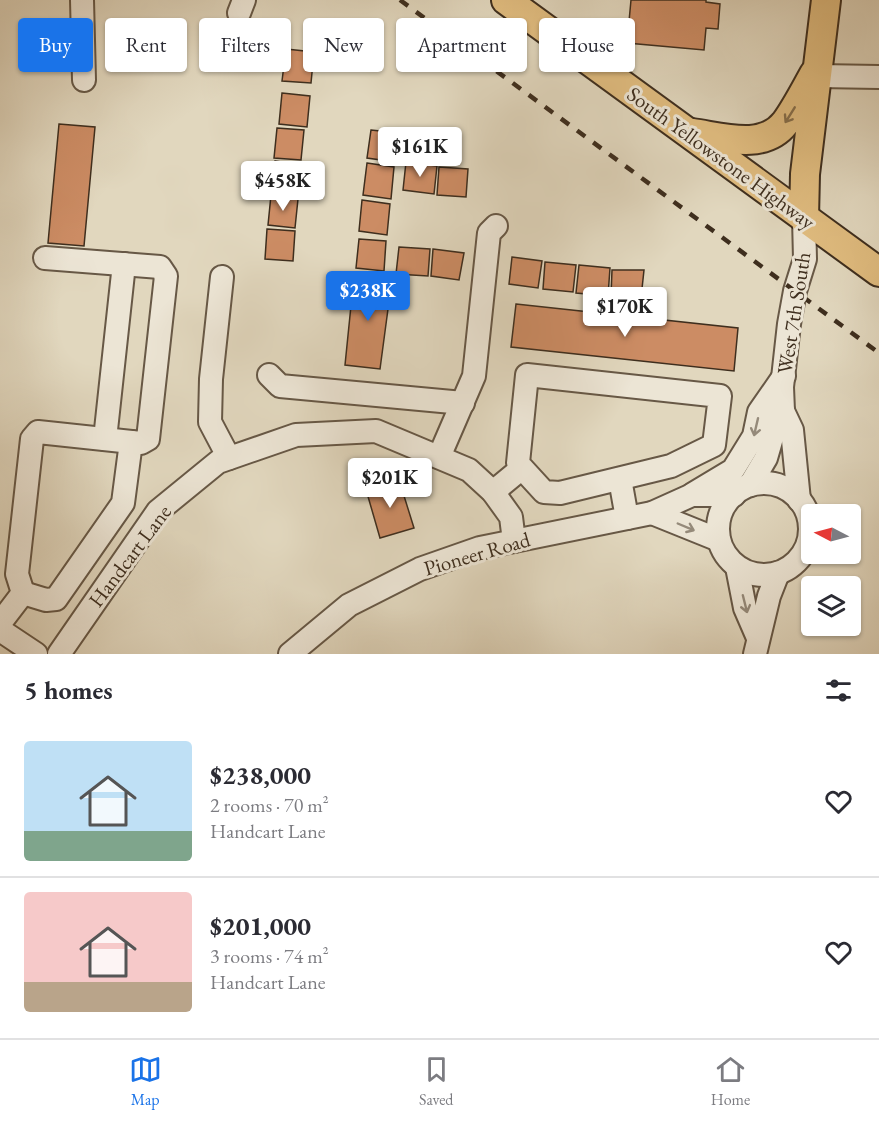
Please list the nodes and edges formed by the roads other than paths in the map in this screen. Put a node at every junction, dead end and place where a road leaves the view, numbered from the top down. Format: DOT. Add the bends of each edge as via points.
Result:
graph roads {
  1 [pos="82,0"];
  2 [pos="506,0"];
  3 [pos="826,0"];
  4 [pos="819,70"];
  5 [pos="879,77"];
  6 [pos="84,80"];
  7 [pos="685,132"];
  8 [pos="804,218"];
  9 [pos="496,226"];
  10 [pos="45,258"];
  11 [pos="124,264"];
  12 [pos="879,272"];
  13 [pos="222,278"];
  14 [pos="269,375"];
  15 [pos="783,376"];
  16 [pos="463,403"];
  17 [pos="783,411"];
  18 [pos="105,439"];
  19 [pos="131,442"];
  20 [pos="439,457"];
  21 [pos="230,458"];
  22 [pos="522,468"];
  23 [pos="620,479"];
  24 [pos="742,490"];
  25 [pos="493,492"];
  26 [pos="692,495"];
  27 [pos="799,500"];
  28 [pos="123,503"];
  29 [pos="652,513"];
  30 [pos="627,518"];
  31 [pos="150,522"];
  32 [pos="719,540"];
  33 [pos="514,541"];
  34 [pos="737,567"];
  35 [pos="778,573"];
  36 [pos="23,592"];
  37 [pos="0,623"];
  38 [pos="0,630"];
  39 [pos="757,646"];
  40 [pos="36,654"];
  41 [pos="59,654"];
  42 [pos="290,654"];
  1 -- 6 [label="street"];
  2 -- 7 [label="main road, South Yellowstone Highway"];
  3 -- 4 [label="main road, West 7th South"];
  4 -- 5 [label="street"];
  4 -- 7 [label="main road, one-way" via="785,123 769,135 750,141"];
  4 -- 8 [label="main road, West 7th South" via="805,174"];
  7 -- 8 [label="main road, South Yellowstone Highway"];
  8 -- 12 [label="main road, South Yellowstone Highway"];
  8 -- 15 [label="street, West 7th South" via="805,259 795,291"];
  9 -- 16 [label="street" via="489,233 474,376"];
  10 -- 11 [label="street"];
  11 -- 18 [label="street"];
  11 -- 19 [label="street" via="160,267 166,276 148,439"];
  13 -- 21 [label="street" via="210,422"];
  14 -- 16 [label="street" via="280,386"];
  15 -- 17 [label="street, West 7th South"];
  15 -- 26 [label="street, one-way" via="759,412 754,436 733,470"];
  16 -- 20 [label="street"];
  17 -- 24 [label="street, West 7th South" via="766,459"];
  17 -- 27 [label="street, West 7th South" via="792,430"];
  18 -- 19 [label="street"];
  18 -- 36 [label="street" via="38,432 32,439 17,573"];
  19 -- 28 [label="street"];
  20 -- 21 [label="street, Handcart Lane" via="376,430 296,435"];
  20 -- 25 [label="street, Handcart Lane" via="470,470"];
  21 -- 31 [label="street, Handcart Lane" via="218,462"];
  22 -- 23 [label="street" via="544,492 560,493"];
  22 -- 23 [label="street" via="518,463 527,375 720,396 714,445 671,466"];
  22 -- 25 [label="street"];
  23 -- 30 [label="street"];
  24 -- 26 [label="street, Pioneer Road"];
  24 -- 27 [label="street" via="766,483 781,486"];
  24 -- 32 [label="street" via="727,502 720,515"];
  25 -- 33 [label="street, Handcart Lane" via="511,517"];
  26 -- 29 [label="street, Pioneer Road"];
  27 -- 35 [label="street" via="809,522 809,537 794,564"];
  28 -- 31 [label="street"];
  28 -- 36 [label="street" via="56,600"];
  29 -- 30 [label="street, Pioneer Road"];
  29 -- 32 [label="street, one-way"];
  30 -- 33 [label="street, Pioneer Road"];
  31 -- 41 [label="street, Handcart Lane"];
  32 -- 34 [label="street"];
  33 -- 42 [label="street, Pioneer Road" via="420,569 349,605"];
  34 -- 35 [label="street" via="751,573"];
  34 -- 39 [label="street, one-way"];
  35 -- 39 [label="street"];
  36 -- 37 [label="street"];
  38 -- 40 [label="street"];
}
